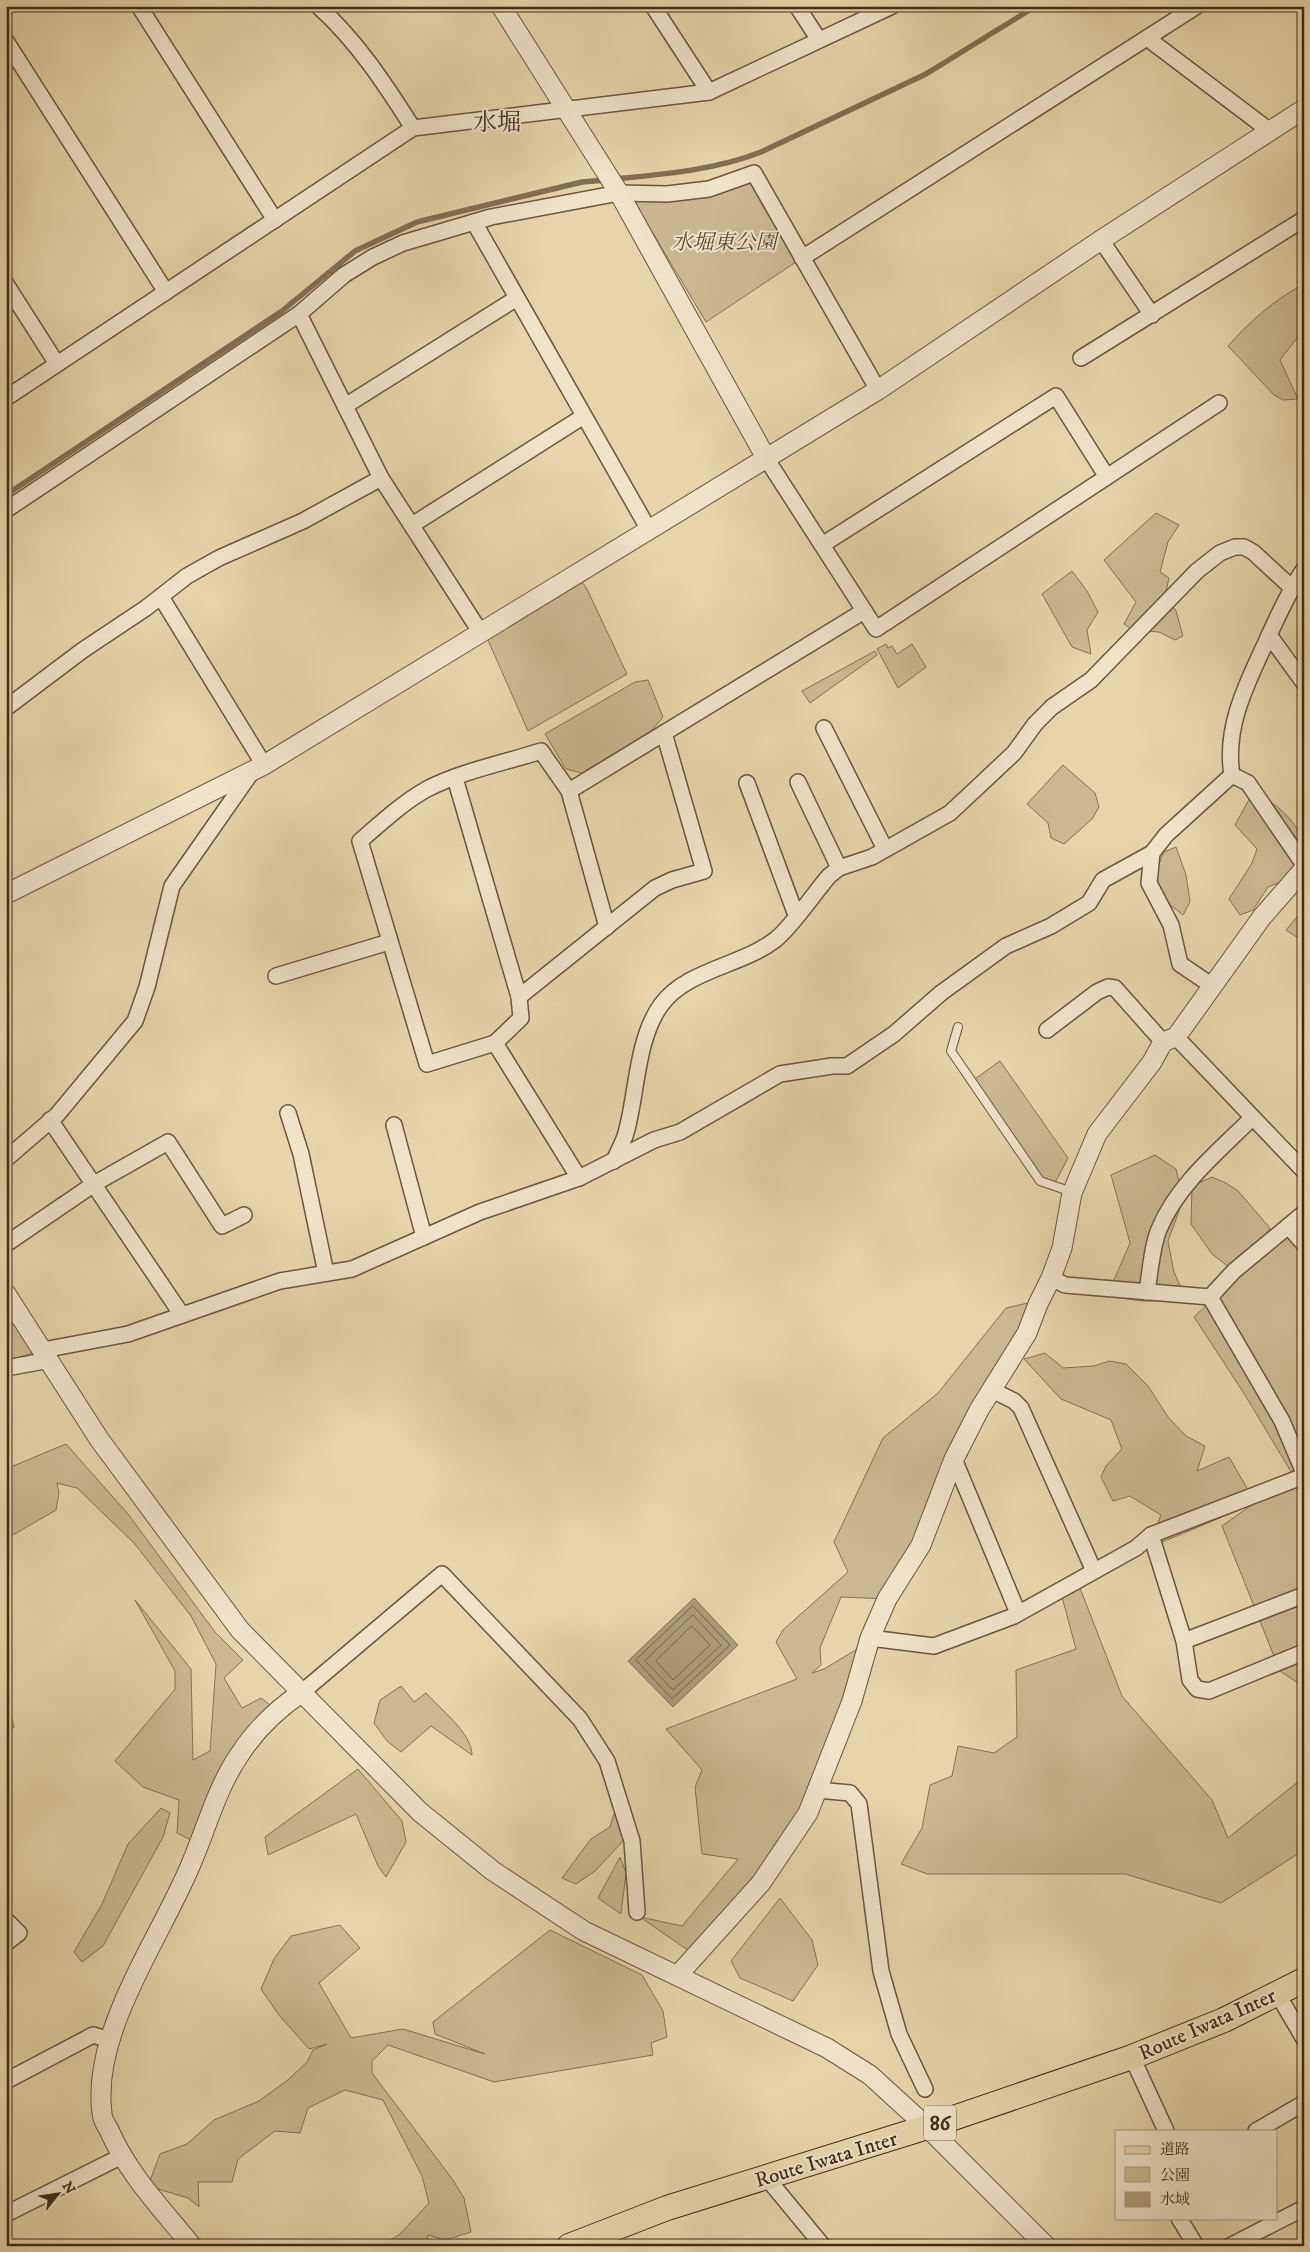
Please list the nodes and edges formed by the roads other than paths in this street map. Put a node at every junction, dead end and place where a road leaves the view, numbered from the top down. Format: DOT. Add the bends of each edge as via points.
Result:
graph roads {
  1 [pos="139,6"];
  2 [pos="318,6"];
  3 [pos="501,6"];
  4 [pos="653,6"];
  5 [pos="797,6"];
  6 [pos="892,6"];
  7 [pos="1197,6"];
  8 [pos="1147,38"];
  9 [pos="819,40"];
  10 [pos="6,41"];
  11 [pos="709,92"];
  12 [pos="1304,109"];
  13 [pos="566,110"];
  14 [pos="413,128"];
  15 [pos="1270,131"];
  16 [pos="617,190"];
  17 [pos="1304,218"];
  18 [pos="275,220"];
  19 [pos="474,222"];
  20 [pos="1101,240"];
  21 [pos="802,258"];
  22 [pos="6,284"];
  23 [pos="166,292"];
  24 [pos="517,298"];
  25 [pos="299,314"];
  26 [pos="1152,316"];
  27 [pos="1081,358"];
  28 [pos="57,364"];
  29 [pos="878,390"];
  30 [pos="6,398"];
  31 [pos="1219,403"];
  32 [pos="345,406"];
  33 [pos="584,416"];
  34 [pos="766,458"];
  35 [pos="1108,477"];
  36 [pos="381,478"];
  37 [pos="6,510"];
  38 [pos="412,525"];
  39 [pos="649,530"];
  40 [pos="822,545"];
  41 [pos="1304,569"];
  42 [pos="1291,587"];
  43 [pos="161,596"];
  44 [pos="864,611"];
  45 [pos="481,633"];
  46 [pos="1269,635"];
  47 [pos="1304,683"];
  48 [pos="6,708"];
  49 [pos="824,728"];
  50 [pos="664,732"];
  51 [pos="258,769"];
  52 [pos="1232,775"];
  53 [pos="455,778"];
  54 [pos="798,782"];
  55 [pos="747,783"];
  56 [pos="569,791"];
  57 [pos="885,849"];
  58 [pos="1152,853"];
  59 [pos="1304,865"];
  60 [pos="839,868"];
  61 [pos="1304,869"];
  62 [pos="6,894"];
  63 [pos="796,915"];
  64 [pos="607,927"];
  65 [pos="390,942"];
  66 [pos="276,976"];
  67 [pos="1212,985"];
  68 [pos="520,997"];
  69 [pos="958,1027"];
  70 [pos="1048,1030"];
  71 [pos="1169,1040"];
  72 [pos="495,1043"];
  73 [pos="288,1113"];
  74 [pos="1252,1118"];
  75 [pos="50,1120"];
  76 [pos="394,1125"];
  77 [pos="6,1159"];
  78 [pos="614,1161"];
  79 [pos="1304,1170"];
  80 [pos="579,1178"];
  81 [pos="94,1184"];
  82 [pos="1072,1192"];
  83 [pos="1304,1213"];
  84 [pos="244,1215"];
  85 [pos="1288,1226"];
  86 [pos="424,1237"];
  87 [pos="6,1244"];
  88 [pos="1304,1244"];
  89 [pos="326,1273"];
  90 [pos="1051,1278"];
  91 [pos="1147,1292"];
  92 [pos="6,1294"];
  93 [pos="1210,1297"];
  94 [pos="182,1315"];
  95 [pos="47,1355"];
  96 [pos="6,1368"];
  97 [pos="992,1390"];
  98 [pos="954,1459"];
  99 [pos="1304,1474"];
  100 [pos="1151,1535"];
  101 [pos="1094,1571"];
  102 [pos="1304,1595"];
  103 [pos="1018,1613"];
  104 [pos="870,1638"];
  105 [pos="1184,1642"];
  106 [pos="1304,1652"];
  107 [pos="301,1693"];
  108 [pos="817,1790"];
  109 [pos="637,1912"];
  110 [pos="6,1920"];
  111 [pos="6,1943"];
  112 [pos="678,1975"];
  113 [pos="1304,1980"];
  114 [pos="1277,1993"];
  115 [pos="1304,2039"];
  116 [pos="110,2040"];
  117 [pos="1132,2058"];
  118 [pos="6,2081"];
  119 [pos="925,2089"];
  120 [pos="1304,2103"];
  121 [pos="927,2127"];
  122 [pos="1166,2130"];
  123 [pos="1258,2130"];
  124 [pos="122,2156"];
  125 [pos="766,2177"];
  126 [pos="1304,2208"];
  127 [pos="6,2214"];
  128 [pos="1180,2220"];
  129 [pos="192,2246"];
  130 [pos="569,2246"];
  131 [pos="823,2246"];
  132 [pos="1046,2246"];
  133 [pos="1196,2246"];
  134 [pos="1230,2246"];
  1 -- 18 [label="street"];
  2 -- 14 [label="street" via="339,25 379,73"];
  3 -- 13 [label="street"];
  4 -- 11 [label="street"];
  5 -- 9 [label="street"];
  6 -- 9 [label="street"];
  7 -- 8 [label="street"];
  8 -- 15 [label="street"];
  8 -- 21 [label="street"];
  9 -- 11 [label="street"];
  10 -- 23 [label="street"];
  11 -- 13 [label="street"];
  12 -- 15 [label="street"];
  13 -- 14 [label="street"];
  13 -- 16 [label="street"];
  14 -- 18 [label="street"];
  15 -- 20 [label="street"];
  16 -- 19 [label="street"];
  16 -- 21 [label="street" via="667,194 709,189 754,173"];
  16 -- 34 [label="street"];
  17 -- 26 [label="street"];
  18 -- 23 [label="street"];
  19 -- 24 [label="street"];
  19 -- 25 [label="street" via="403,243 373,257 344,275"];
  20 -- 26 [label="street"];
  20 -- 29 [label="street"];
  21 -- 29 [label="street"];
  22 -- 28 [label="street"];
  23 -- 28 [label="street"];
  24 -- 32 [label="street"];
  24 -- 33 [label="street"];
  25 -- 32 [label="street"];
  25 -- 37 [label="street"];
  26 -- 27 [label="street"];
  28 -- 30 [label="street"];
  29 -- 34 [label="street"];
  31 -- 35 [label="street"];
  32 -- 36 [label="street"];
  33 -- 38 [label="street"];
  33 -- 39 [label="street"];
  34 -- 39 [label="street"];
  34 -- 40 [label="street"];
  35 -- 40 [label="street" via="1056,396"];
  35 -- 44 [label="street" via="876,630"];
  36 -- 38 [label="street"];
  36 -- 43 [label="street" via="303,522 219,558"];
  38 -- 45 [label="street"];
  39 -- 45 [label="street"];
  40 -- 44 [label="street"];
  41 -- 42 [label="street"];
  42 -- 46 [label="street"];
  42 -- 57 [label="street" via="1244,547 1220,553 1197,571 1091,680 1052,707 1014,753 950,813"];
  43 -- 48 [label="street"];
  43 -- 51 [label="street"];
  44 -- 50 [label="street"];
  45 -- 51 [label="street"];
  46 -- 47 [label="street"];
  46 -- 52 [label="street" via="1235,718 1230,759"];
  49 -- 57 [label="street"];
  50 -- 56 [label="street"];
  50 -- 64 [label="street" via="704,871 655,888"];
  51 -- 62 [label="street"];
  51 -- 75 [label="street" via="172,886 147,987 135,1021"];
  52 -- 58 [label="street" via="1173,828"];
  52 -- 59 [label="street" via="1248,783"];
  53 -- 56 [label="street" via="541,751"];
  53 -- 65 [label="street" via="427,790 399,808 360,841"];
  53 -- 68 [label="street"];
  54 -- 60 [label="street"];
  55 -- 63 [label="street"];
  56 -- 64 [label="street"];
  57 -- 60 [label="street"];
  58 -- 67 [label="street" via="1149,882 1171,925 1180,964"];
  58 -- 78 [label="street" via="1103,880 1089,903 1051,926 1006,946 941,993 894,1034 847,1066 780,1074 680,1132 654,1140"];
  60 -- 63 [label="street"];
  61 -- 67 [label="street" via="1262,917"];
  63 -- 78 [label="street" via="777,939 747,957 680,985 660,1005 649,1029 638,1070 627,1131"];
  64 -- 68 [label="street"];
  65 -- 66 [label="street"];
  65 -- 72 [label="street" via="427,1064"];
  67 -- 71 [label="street"];
  68 -- 72 [label="street" via="521,1018"];
  69 -- 82 [label="lane" via="951,1051 1040,1181"];
  70 -- 71 [label="street" via="1108,986 1115,988"];
  71 -- 74 [label="street"];
  71 -- 82 [label="street" via="1097,1134"];
  72 -- 80 [label="street"];
  73 -- 89 [label="street" via="301,1154"];
  74 -- 79 [label="street"];
  74 -- 91 [label="street" via="1194,1176 1174,1202 1159,1228"];
  75 -- 77 [label="street"];
  75 -- 81 [label="street"];
  76 -- 86 [label="street"];
  78 -- 80 [label="street"];
  80 -- 86 [label="street" via="480,1212"];
  81 -- 84 [label="street" via="168,1142 222,1226"];
  81 -- 87 [label="street"];
  81 -- 94 [label="street"];
  82 -- 90 [label="street" via="1062,1248"];
  83 -- 85 [label="street"];
  85 -- 88 [label="street"];
  85 -- 93 [label="street" via="1234,1271"];
  86 -- 89 [label="street" via="352,1269"];
  89 -- 94 [label="street" via="280,1281"];
  90 -- 91 [label="street" via="1065,1285"];
  90 -- 97 [label="street" via="1028,1333"];
  91 -- 93 [label="street"];
  92 -- 95 [label="street"];
  93 -- 99 [label="street" via="1282,1421"];
  94 -- 95 [label="street" via="128,1334"];
  95 -- 96 [label="street"];
  95 -- 107 [label="street" via="99,1439 234,1622"];
  97 -- 98 [label="street"];
  97 -- 101 [label="street" via="1021,1408"];
  98 -- 103 [label="street"];
  98 -- 104 [label="street" via="922,1545 887,1599"];
  99 -- 100 [label="street"];
  100 -- 101 [label="street" via="1136,1548"];
  100 -- 105 [label="street"];
  101 -- 103 [label="street"];
  102 -- 105 [label="street"];
  103 -- 104 [label="street" via="934,1646"];
  104 -- 108 [label="street" via="852,1702"];
  105 -- 106 [label="street" via="1190,1680 1197,1689 1203,1690"];
  107 -- 109 [label="street" via="442,1574 580,1719 607,1761 632,1841"];
  107 -- 112 [label="street" via="420,1812 494,1871 584,1931"];
  107 -- 116 [label="street" via="277,1710 239,1755 117,2017"];
  108 -- 112 [label="street" via="808,1813 761,1883"];
  108 -- 119 [label="street" via="850,1793 859,1804 882,1972 899,2034"];
  110 -- 111 [label="street" via="19,1933"];
  112 -- 121 [label="street" via="827,2048 870,2075"];
  113 -- 114 [label="main road, Route Iwata Inter / 86"];
  114 -- 115 [label="street"];
  114 -- 117 [label="main road, Route Iwata Inter / 86" via="1224,2020"];
  116 -- 118 [label="street" via="93,2035"];
  116 -- 124 [label="street" via="102,2078 102,2114"];
  117 -- 121 [label="main road, Route Iwata Inter / 86"];
  117 -- 122 [label="street"];
  120 -- 123 [label="street"];
  121 -- 125 [label="main road, Route Iwata Inter / 86"];
  121 -- 132 [label="street"];
  124 -- 127 [label="street"];
  124 -- 129 [label="street"];
  125 -- 130 [label="main road, Route Iwata Inter / 86" via="667,2208"];
  125 -- 131 [label="street"];
  126 -- 134 [label="street"];
  128 -- 133 [label="street"];
}
